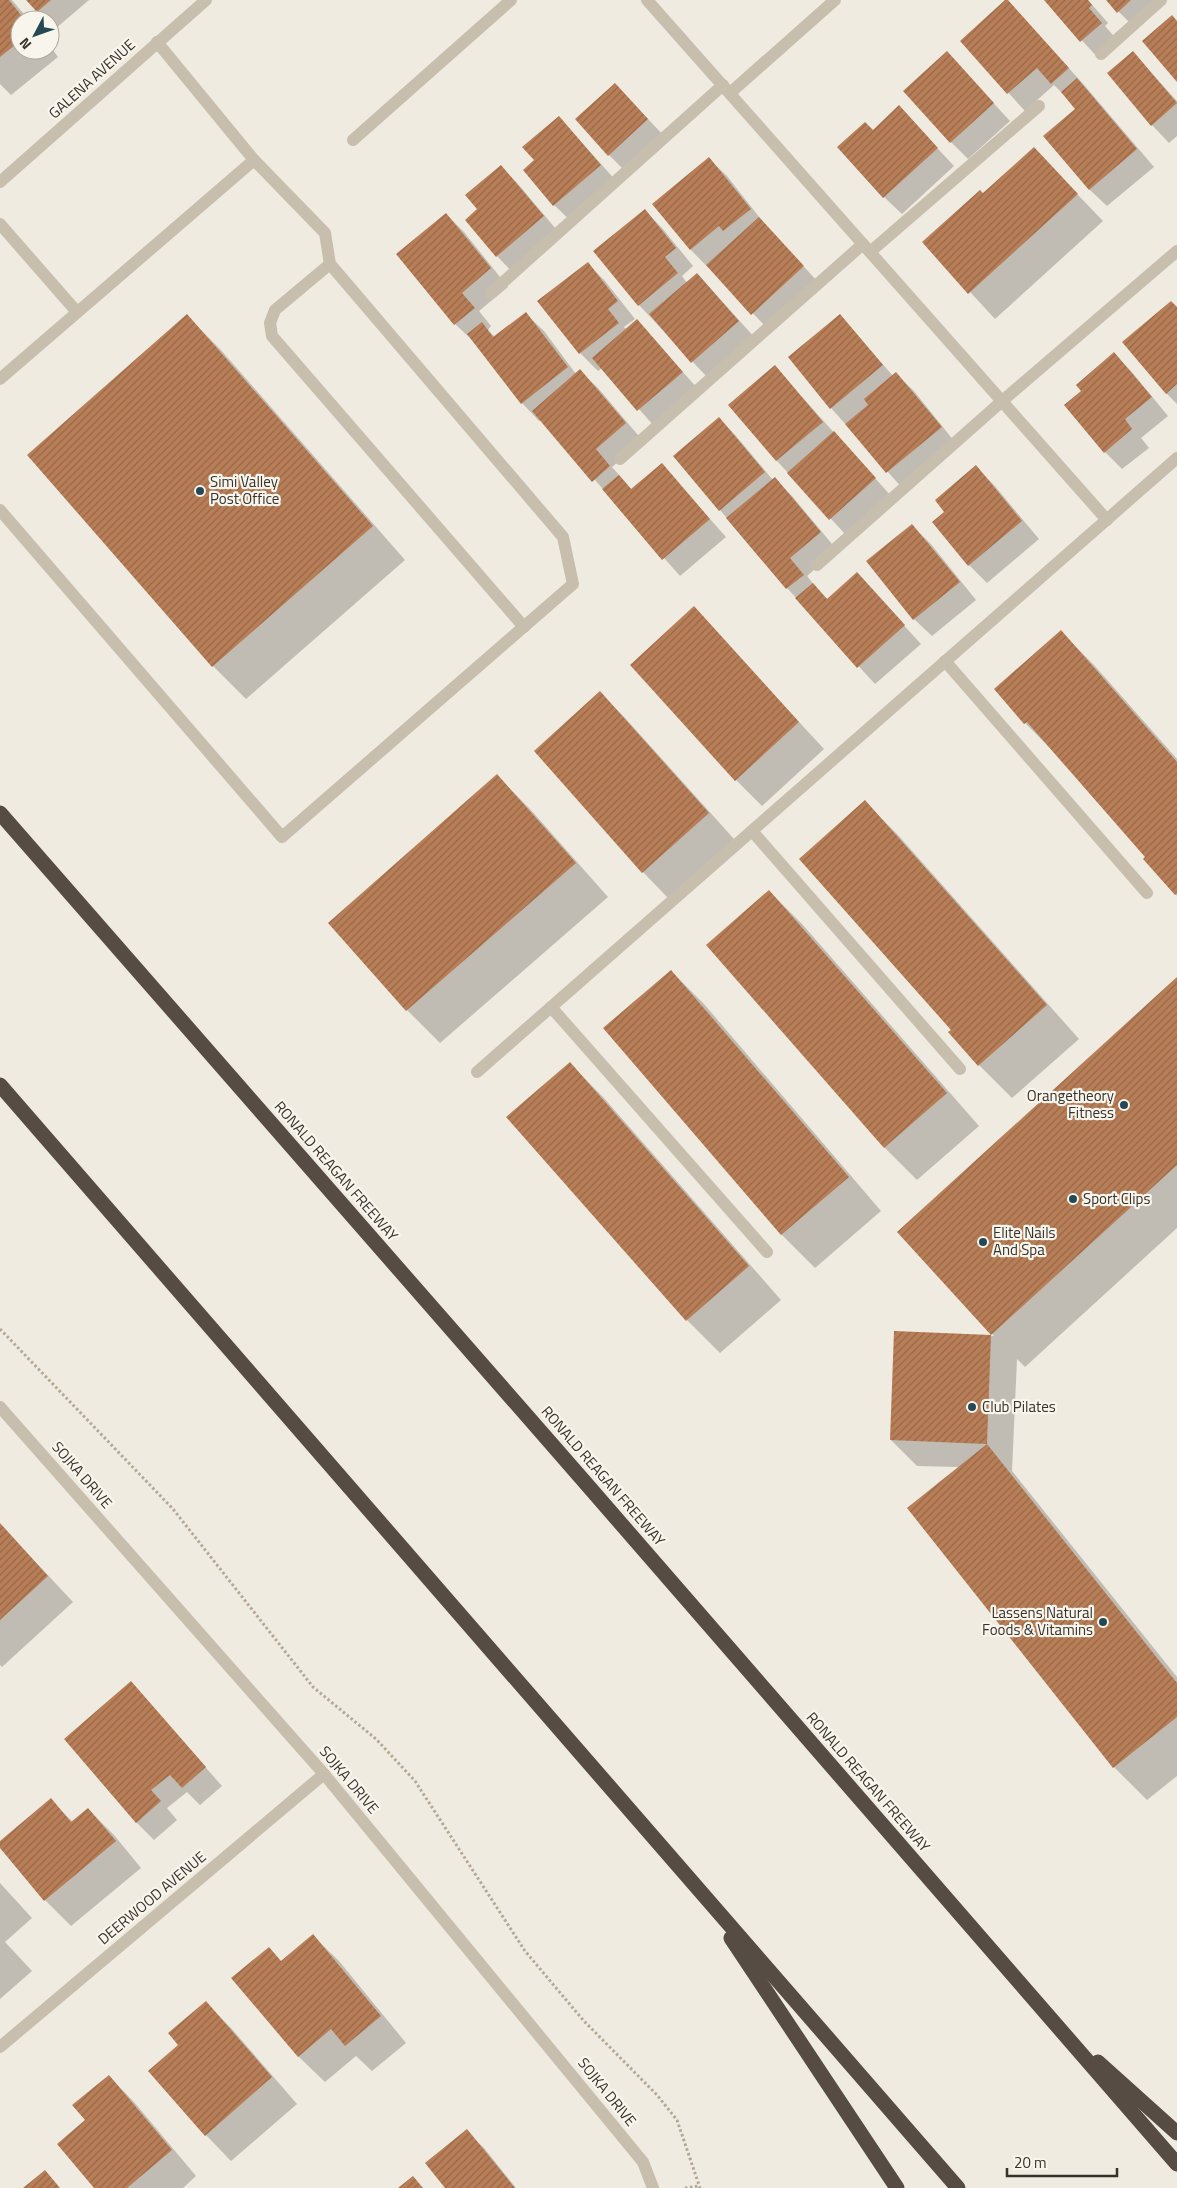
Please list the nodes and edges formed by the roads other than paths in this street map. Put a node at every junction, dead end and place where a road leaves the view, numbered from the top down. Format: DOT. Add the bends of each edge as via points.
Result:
graph roads {
  1 [pos="206,0"];
  2 [pos="511,0"];
  3 [pos="648,0"];
  4 [pos="835,0"];
  5 [pos="1161,0"];
  6 [pos="157,42"];
  7 [pos="1101,54"];
  8 [pos="726,89"];
  9 [pos="1039,106"];
  10 [pos="353,140"];
  11 [pos="254,160"];
  12 [pos="0,182"];
  13 [pos="0,224"];
  14 [pos="867,248"];
  15 [pos="1177,251"];
  16 [pos="330,264"];
  17 [pos="491,293"];
  18 [pos="77,312"];
  19 [pos="0,379"];
  20 [pos="1001,402"];
  21 [pos="1177,458"];
  22 [pos="620,459"];
  23 [pos="0,510"];
  24 [pos="1107,520"];
  25 [pos="817,565"];
  26 [pos="524,627"];
  27 [pos="946,661"];
  28 [pos="0,813"];
  29 [pos="752,831"];
  30 [pos="1147,893"];
  31 [pos="551,1007"];
  32 [pos="960,1069"];
  33 [pos="477,1072"];
  34 [pos="0,1085"];
  35 [pos="767,1252"];
  36 [pos="0,1407"];
  37 [pos="324,1774"];
  38 [pos="697,1887"];
  39 [pos="1046,2015"];
  40 [pos="0,2047"];
  41 [pos="1177,2132"];
  42 [pos="1177,2164"];
  43 [pos="653,2188"];
  44 [pos="897,2188"];
  45 [pos="958,2188"];
  1 -- 6 [label="street, GALENA AVENUE"];
  2 -- 10 [label="street"];
  3 -- 8 [label="street"];
  4 -- 8 [label="street"];
  5 -- 7 [label="street"];
  6 -- 11 [label="street"];
  6 -- 12 [label="street, GALENA AVENUE"];
  8 -- 14 [label="street"];
  8 -- 17 [label="street"];
  9 -- 14 [label="street"];
  11 -- 16 [label="street" via="325,233"];
  11 -- 18 [label="street"];
  13 -- 18 [label="street"];
  14 -- 20 [label="street"];
  14 -- 22 [label="street"];
  15 -- 20 [label="street"];
  16 -- 26 [label="street" via="563,537 573,584"];
  16 -- 26 [label="street" via="275,310 270,323 272,336"];
  18 -- 19 [label="street"];
  20 -- 24 [label="street"];
  20 -- 25 [label="street"];
  21 -- 24 [label="street"];
  23 -- 26 [label="street" via="282,837"];
  24 -- 27 [label="street"];
  27 -- 29 [label="street"];
  27 -- 30 [label="street"];
  28 -- 39 [label="highway, RONALD REAGAN FREEWAY"];
  29 -- 31 [label="street"];
  29 -- 32 [label="street"];
  31 -- 33 [label="street"];
  31 -- 35 [label="street"];
  34 -- 38 [label="highway"];
  36 -- 37 [label="street, SOJKA DRIVE"];
  37 -- 40 [label="street, DEERWOOD AVENUE"];
  37 -- 43 [label="street, SOJKA DRIVE" via="643,2162"];
  38 -- 44 [label="highway"];
  38 -- 45 [label="highway"];
  39 -- 41 [label="highway"];
  39 -- 42 [label="highway, RONALD REAGAN FREEWAY"];
}
